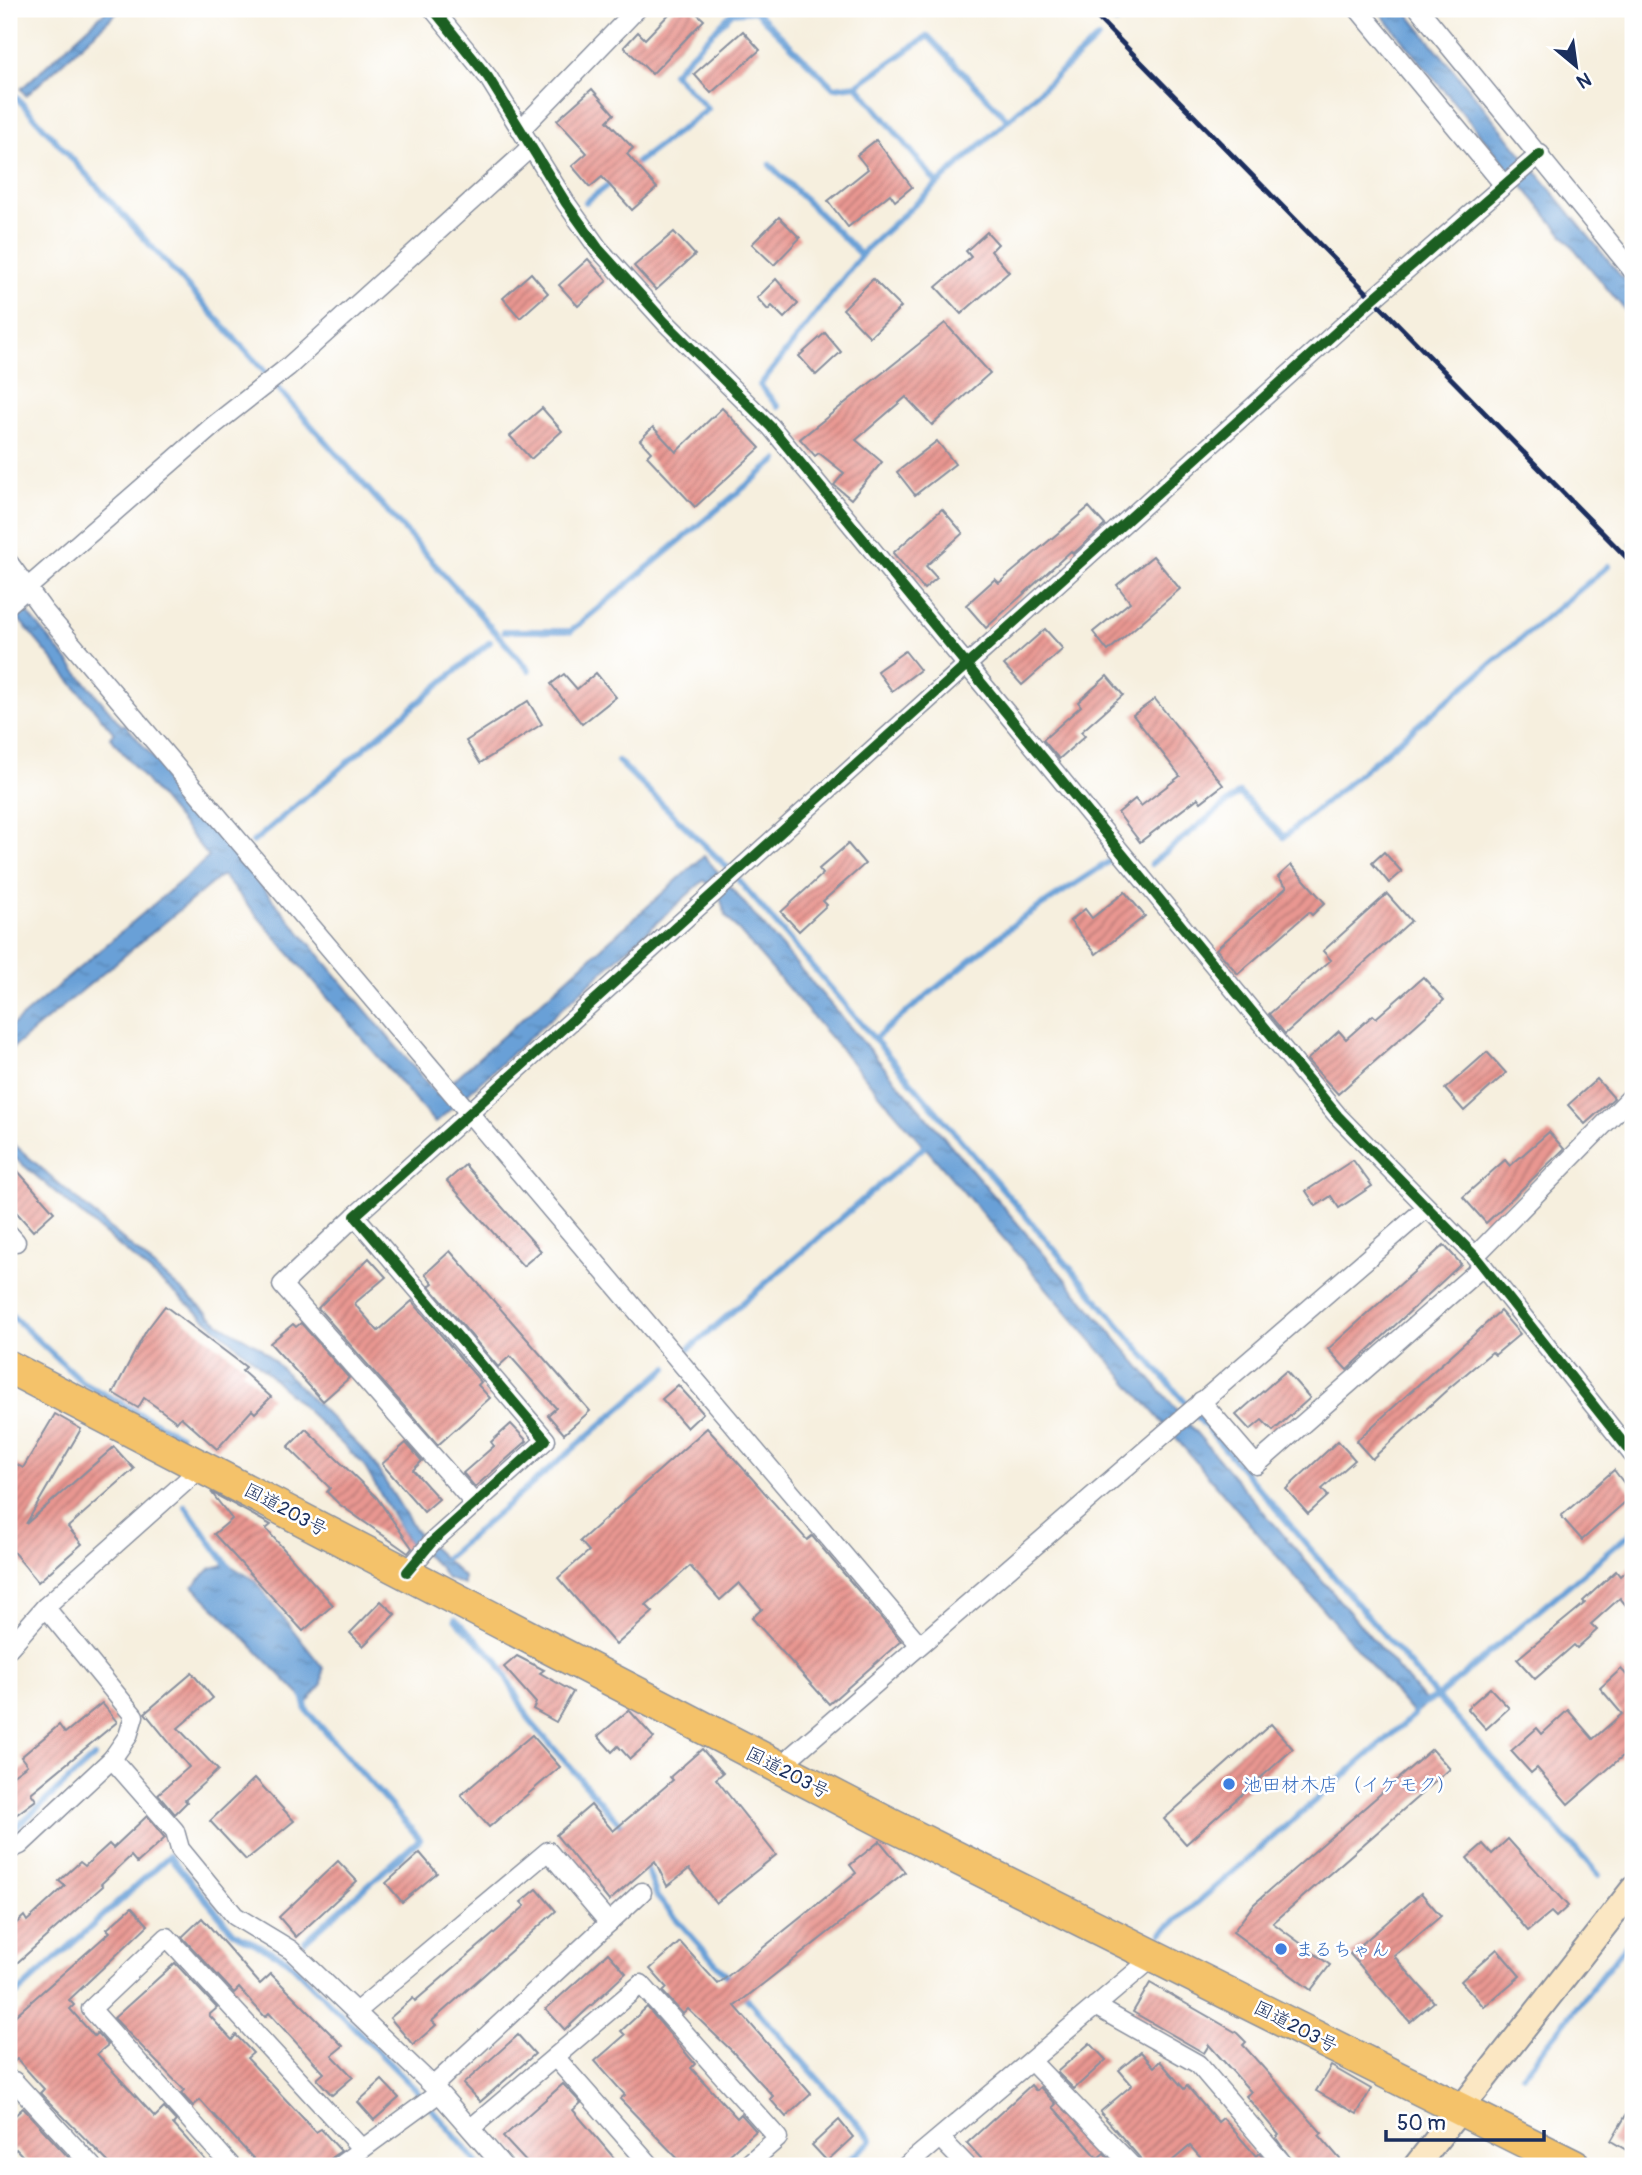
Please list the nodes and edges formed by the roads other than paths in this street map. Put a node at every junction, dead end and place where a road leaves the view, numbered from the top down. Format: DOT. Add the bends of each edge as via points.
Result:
graph roads {
  1 [pos="432,9"];
  2 [pos="637,9"];
  3 [pos="1358,9"];
  4 [pos="1419,9"];
  5 [pos="521,129"];
  6 [pos="531,147"];
  7 [pos="1540,154"];
  8 [pos="1504,185"];
  9 [pos="1633,271"];
  10 [pos="9,563"];
  11 [pos="29,587"];
  12 [pos="9,604"];
  13 [pos="966,666"];
  14 [pos="1633,1096"];
  15 [pos="468,1115"];
  16 [pos="1426,1208"];
  17 [pos="355,1216"];
  18 [pos="1479,1261"];
  19 [pos="9,1367"];
  20 [pos="1201,1401"];
  21 [pos="1633,1455"];
  22 [pos="203,1466"];
  23 [pos="475,1504"];
  24 [pos="411,1565"];
  25 [pos="45,1607"];
  26 [pos="919,1644"];
  27 [pos="9,1648"];
  28 [pos="112,1759"];
  29 [pos="779,1767"];
  30 [pos="9,1850"];
  31 [pos="1633,1889"];
  32 [pos="642,1892"];
  33 [pos="609,1923"];
  34 [pos="1156,1955"];
  35 [pos="1095,2006"];
  36 [pos="356,2012"];
  37 [pos="555,2057"];
  38 [pos="1031,2060"];
  39 [pos="9,2086"];
  40 [pos="436,2090"];
  41 [pos="1460,2108"];
  42 [pos="471,2128"];
  43 [pos="940,2138"];
  44 [pos="362,2149"];
  45 [pos="85,2164"];
  46 [pos="231,2166"];
  47 [pos="339,2166"];
  48 [pos="503,2166"];
  49 [pos="651,2166"];
  50 [pos="746,2166"];
  51 [pos="906,2166"];
  52 [pos="967,2166"];
  53 [pos="1132,2166"];
  54 [pos="1286,2166"];
  55 [pos="1416,2166"];
  56 [pos="1574,2166"];
  1 -- 5 [label="street" via="488,77"];
  2 -- 5 [label="street"];
  3 -- 8 [label="street"];
  4 -- 7 [label="street"];
  5 -- 6 [label="street"];
  6 -- 11 [label="street" via="288,367 214,425"];
  6 -- 13 [label="street" via="598,248 771,427"];
  7 -- 8 [label="street"];
  7 -- 9 [label="street"];
  8 -- 13 [label="street"];
  10 -- 11 [label="street"];
  11 -- 12 [label="street"];
  11 -- 15 [label="street" via="44,611"];
  13 -- 15 [label="street"];
  13 -- 16 [label="street" via="1338,1116"];
  14 -- 18 [label="street"];
  15 -- 17 [label="street"];
  15 -- 26 [label="street"];
  16 -- 18 [label="street"];
  16 -- 20 [label="street"];
  17 -- 23 [label="street" via="546,1440"];
  17 -- 23 [label="street" via="282,1285"];
  18 -- 20 [label="street" via="1256,1465"];
  18 -- 21 [label="street"];
  19 -- 22 [label="highway, 国道203号"];
  20 -- 26 [label="street"];
  22 -- 24 [label="highway, 国道203号"];
  22 -- 25 [label="street"];
  23 -- 24 [label="street"];
  24 -- 29 [label="highway, 国道203号"];
  25 -- 27 [label="street"];
  25 -- 28 [label="street" via="134,1716 128,1736"];
  26 -- 29 [label="street"];
  28 -- 30 [label="street" via="20,1845"];
  28 -- 36 [label="street" via="175,1831 180,1849 235,1916 291,1950"];
  29 -- 34 [label="highway, 国道203号"];
  31 -- 41 [label="street"];
  32 -- 33 [label="street"];
  33 -- 36 [label="street" via="548,1851"];
  33 -- 40 [label="street"];
  34 -- 35 [label="street"];
  34 -- 41 [label="highway, 国道203号"];
  35 -- 38 [label="street"];
  35 -- 54 [label="street" via="1198,2064"];
  36 -- 40 [label="street"];
  37 -- 42 [label="street"];
  37 -- 49 [label="street"];
  37 -- 50 [label="street" via="640,1984 778,2138"];
  38 -- 43 [label="street"];
  38 -- 53 [label="street"];
  39 -- 45 [label="street" via="14,2081"];
  40 -- 42 [label="street"];
  40 -- 44 [label="street"];
  41 -- 55 [label="street"];
  41 -- 56 [label="highway, 国道203号"];
  42 -- 48 [label="street"];
  43 -- 51 [label="street"];
  43 -- 52 [label="street"];
  44 -- 46 [label="street" via="167,1937 91,2009"];
  44 -- 47 [label="street"];
}
